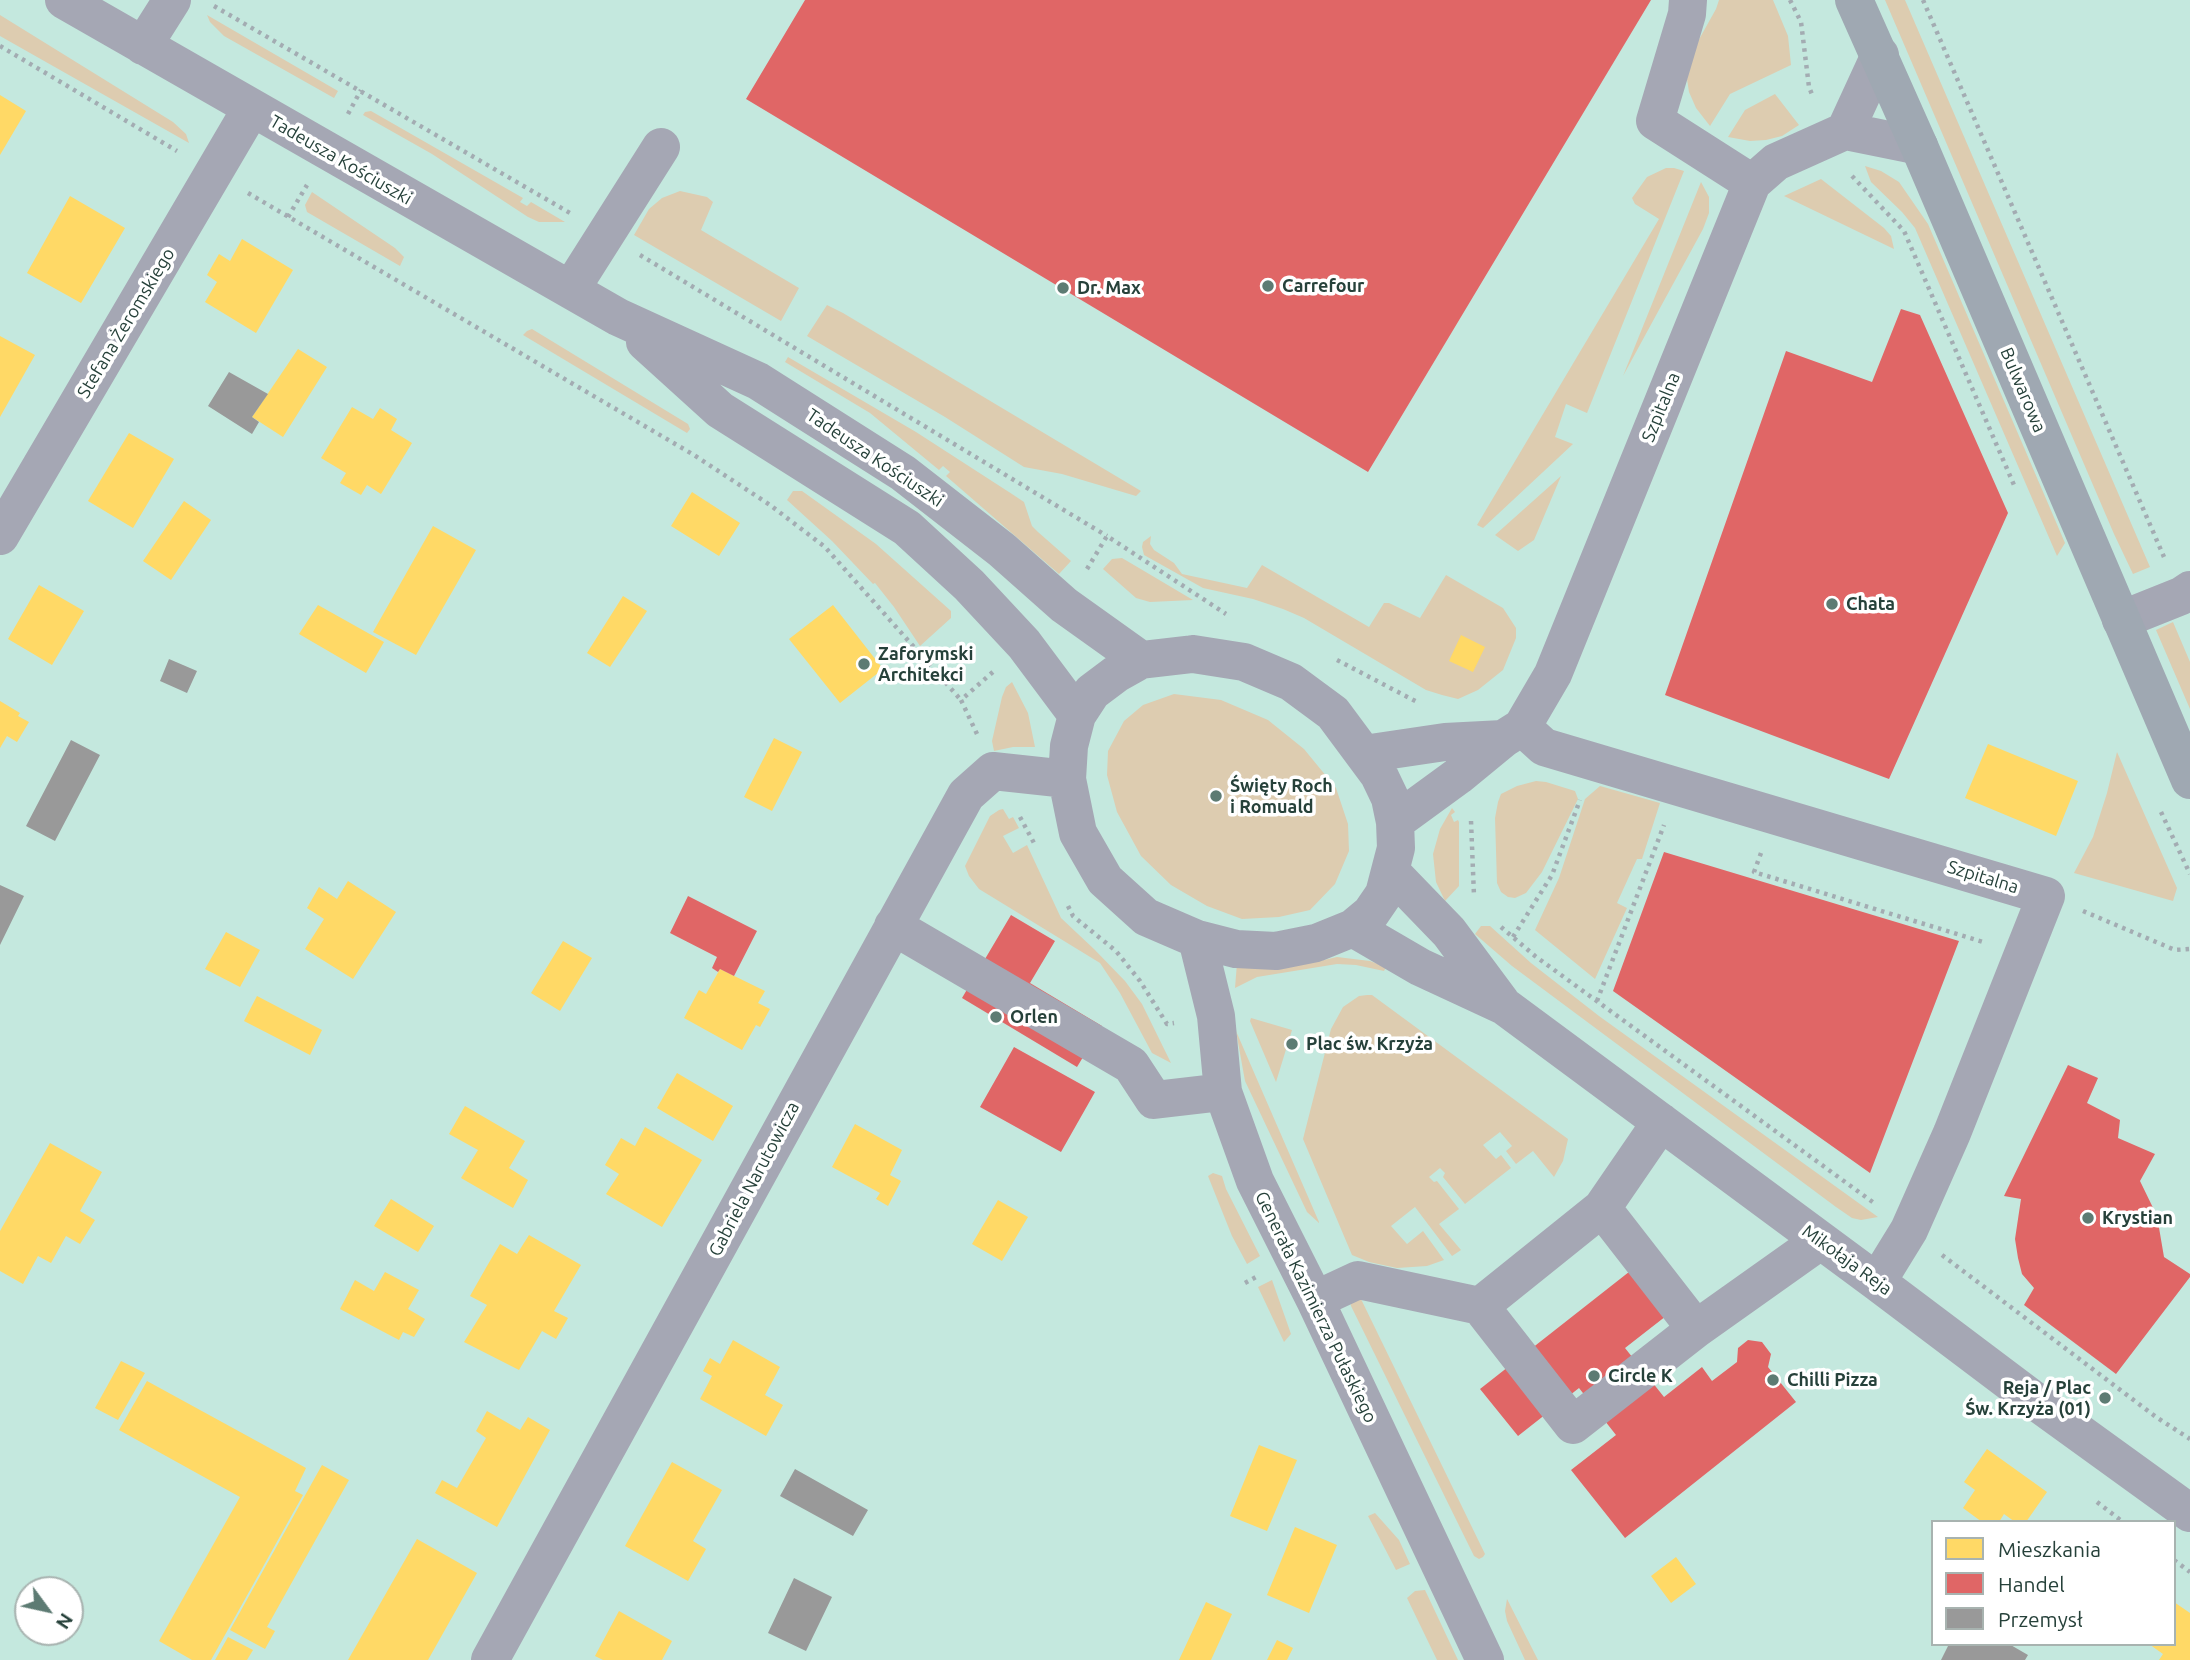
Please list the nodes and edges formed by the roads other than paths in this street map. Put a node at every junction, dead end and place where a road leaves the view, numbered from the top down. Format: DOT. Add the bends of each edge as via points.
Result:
graph roads {
  1 [pos="64,0"];
  2 [pos="172,0"];
  3 [pos="1688,0"];
  4 [pos="1854,0"];
  5 [pos="143,46"];
  6 [pos="1880,55"];
  7 [pos="251,109"];
  8 [pos="1837,134"];
  9 [pos="1919,146"];
  10 [pos="661,147"];
  11 [pos="1752,183"];
  12 [pos="571,289"];
  13 [pos="618,317"];
  14 [pos="0,537"];
  15 [pos="2185,593"];
  16 [pos="2121,620"];
  17 [pos="1141,660"];
  18 [pos="1077,715"];
  19 [pos="1512,733"];
  20 [pos="1364,754"];
  21 [pos="1067,779"];
  22 [pos="2190,780"];
  23 [pos="1395,822"];
  24 [pos="1391,872"];
  25 [pos="893,926"];
  26 [pos="1353,928"];
  27 [pos="1196,939"];
  28 [pos="1504,1006"];
  29 [pos="1223,1092"];
  30 [pos="1661,1122"];
  31 [pos="1602,1208"];
  32 [pos="1820,1241"];
  33 [pos="1877,1282"];
  34 [pos="1315,1300"];
  35 [pos="1480,1306"];
  36 [pos="1696,1329"];
  37 [pos="2190,1513"];
  38 [pos="490,1660"];
  39 [pos="1485,1660"];
  1 -- 5 [label="street, Tadeusza Kościuszki"];
  2 -- 5 [label="street"];
  3 -- 11 [label="street" via="1655,121"];
  4 -- 6 [label="main road, Bulwarowa"];
  5 -- 7 [label="street, Tadeusza Kościuszki"];
  6 -- 8 [label="street"];
  6 -- 9 [label="main road, Bulwarowa"];
  7 -- 12 [label="street, Tadeusza Kościuszki"];
  7 -- 14 [label="street, Stefana Żeromskiego"];
  8 -- 9 [label="street"];
  8 -- 11 [label="street, Szpitalna" via="1776,162"];
  9 -- 16 [label="main road, Bulwarowa"];
  10 -- 12 [label="street"];
  11 -- 19 [label="street, Szpitalna" via="1553,674"];
  12 -- 13 [label="street, Tadeusza Kościuszki"];
  13 -- 17 [label="street, Tadeusza Kościuszki" via="758,381 903,472 1063,605"];
  13 -- 18 [label="street, Tadeusza Kościuszki" via="720,410 907,528 969,584 1024,644"];
  15 -- 16 [label="street"];
  16 -- 22 [label="main road, Bulwarowa"];
  17 -- 18 [label="street" via="1092,692"];
  17 -- 20 [label="street" via="1193,654 1244,662 1268,672 1291,682 1333,713"];
  18 -- 21 [label="street"];
  19 -- 20 [label="street"];
  19 -- 23 [label="street, Szpitalna"];
  19 -- 33 [label="street, Szpitalna" via="1544,747 2046,896 1952,1133 1909,1230"];
  20 -- 23 [label="street" via="1390,798"];
  21 -- 25 [label="street, Gabriela Narutowicza" via="993,771 966,795"];
  21 -- 27 [label="street" via="1078,833 1105,880 1146,917"];
  23 -- 24 [label="street"];
  24 -- 26 [label="street" via="1384,894"];
  24 -- 28 [label="street" via="1449,932"];
  25 -- 29 [label="street" via="1131,1065 1154,1100"];
  25 -- 38 [label="street, Gabriela Narutowicza"];
  26 -- 27 [label="street" via="1316,943 1276,951 1236,949"];
  26 -- 28 [label="street" via="1420,967"];
  27 -- 29 [label="street, Generała Kazimierza Pułaskiego" via="1216,1016"];
  28 -- 30 [label="street, Mikołaja Reja"];
  29 -- 34 [label="street, Generała Kazimierza Pułaskiego" via="1255,1181"];
  30 -- 31 [label="street"];
  30 -- 32 [label="street, Mikołaja Reja"];
  31 -- 35 [label="street"];
  31 -- 36 [label="street"];
  32 -- 33 [label="street, Mikołaja Reja"];
  32 -- 36 [label="street"];
  33 -- 37 [label="street, Mikołaja Reja"];
  34 -- 35 [label="street" via="1358,1280"];
  34 -- 39 [label="street, Generała Kazimierza Pułaskiego"];
  35 -- 36 [label="street" via="1573,1425"];
}
